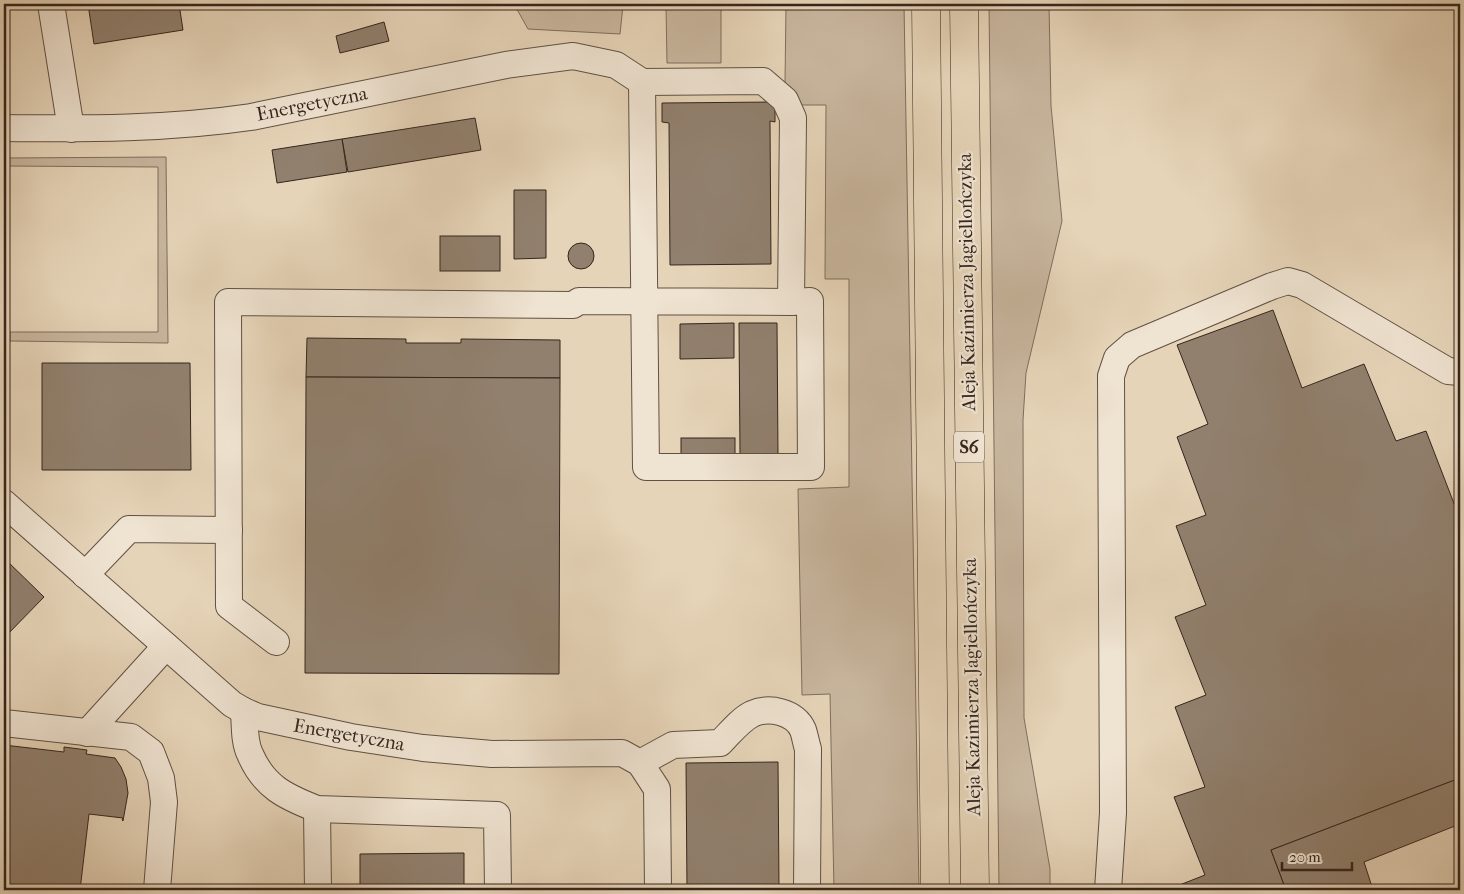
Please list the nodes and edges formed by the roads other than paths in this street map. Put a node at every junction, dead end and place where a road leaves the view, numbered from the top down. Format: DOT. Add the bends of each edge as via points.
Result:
graph roads {
  1 [pos="51,4"];
  2 [pos="926,4"];
  3 [pos="964,4"];
  4 [pos="642,82"];
  5 [pos="4,128"];
  6 [pos="71,128"];
  7 [pos="644,301"];
  8 [pos="791,302"];
  9 [pos="1460,372"];
  10 [pos="4,503"];
  11 [pos="229,530"];
  12 [pos="85,575"];
  13 [pos="276,642"];
  14 [pos="166,646"];
  15 [pos="244,712"];
  16 [pos="4,723"];
  17 [pos="87,732"];
  18 [pos="640,764"];
  19 [pos="317,809"];
  20 [pos="157,890"];
  21 [pos="318,890"];
  22 [pos="498,890"];
  23 [pos="658,890"];
  24 [pos="807,890"];
  25 [pos="935,890"];
  26 [pos="975,890"];
  27 [pos="1108,890"];
  1 -- 6 [label="street"];
  2 -- 25 [label="highway, Aleja Kazimierza Jagiellończyka / S6"];
  3 -- 26 [label="highway, Aleja Kazimierza Jagiellończyka / S6"];
  4 -- 6 [label="street, Energetyczna" via="616,65 573,56 506,65 251,117 162,127"];
  4 -- 7 [label="street"];
  4 -- 8 [label="street" via="763,82 785,100 794,118"];
  5 -- 6 [label="street, Energetyczna"];
  7 -- 8 [label="street"];
  7 -- 8 [label="street" via="646,467 811,467 810,301"];
  7 -- 11 [label="street" via="579,301 573,305 228,302"];
  9 -- 27 [label="street" via="1448,371 1302,285 1288,281 1132,345 1117,358 1111,376 1113,813"];
  10 -- 12 [label="street, Energetyczna"];
  11 -- 12 [label="street" via="130,529"];
  11 -- 13 [label="street" via="229,606"];
  12 -- 14 [label="street, Energetyczna"];
  14 -- 15 [label="street, Energetyczna"];
  14 -- 17 [label="street"];
  15 -- 18 [label="street, Energetyczna" via="351,737 422,748 492,754 622,754"];
  15 -- 19 [label="street" via="249,753 262,775 278,792"];
  16 -- 17 [label="street"];
  17 -- 20 [label="street" via="131,738 151,752 161,778 164,802"];
  18 -- 23 [label="street" via="657,789"];
  18 -- 24 [label="street" via="673,744 720,743 752,714 770,709 789,715 803,729 808,750"];
  19 -- 21 [label="street"];
  19 -- 22 [label="street" via="497,815"];
}
